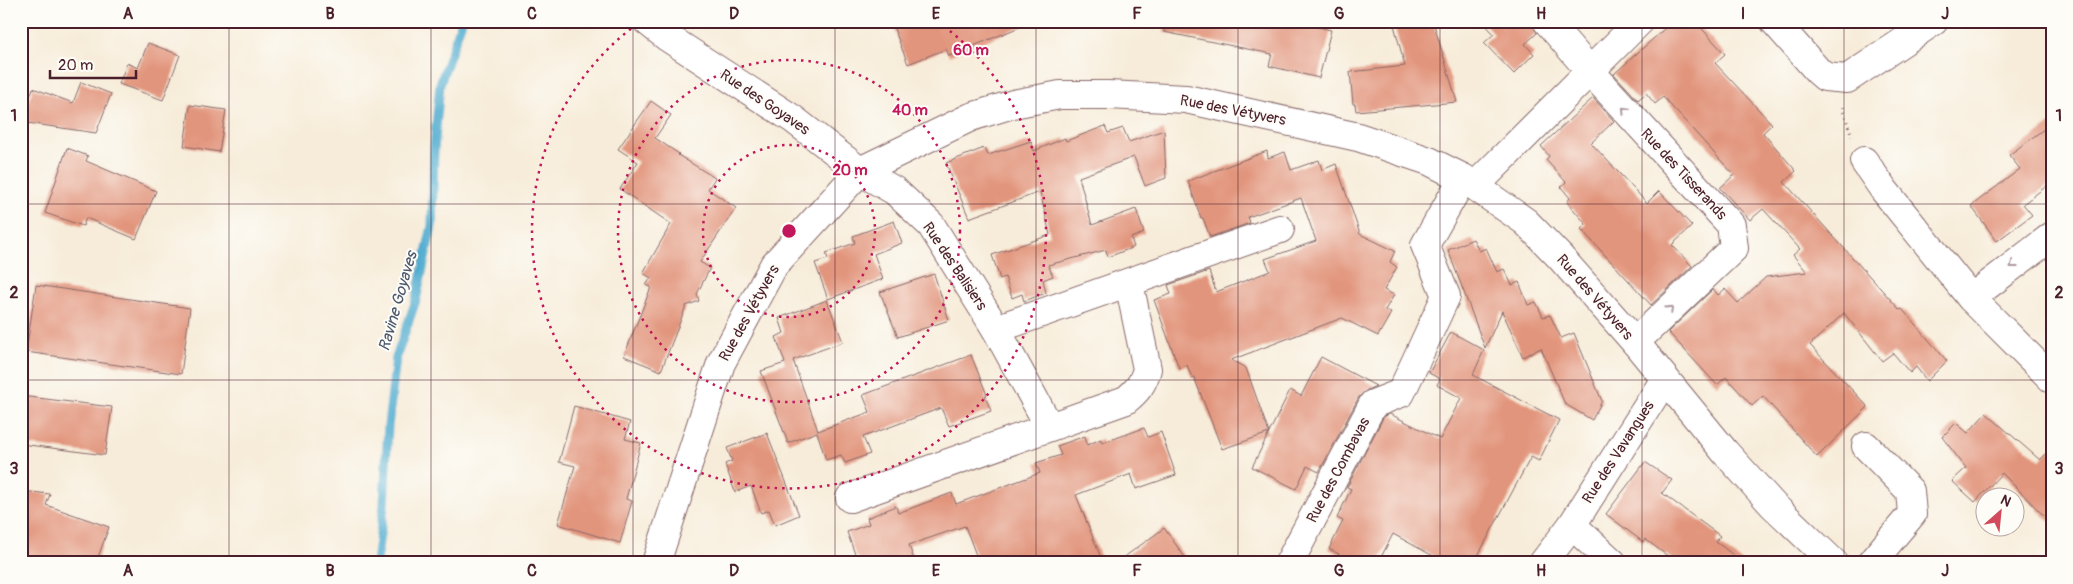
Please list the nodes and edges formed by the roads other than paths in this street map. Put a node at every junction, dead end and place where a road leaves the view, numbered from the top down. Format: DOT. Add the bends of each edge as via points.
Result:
graph roads {
  1 [pos="1547,21"];
  2 [pos="1640,21"];
  3 [pos="1774,21"];
  4 [pos="1934,21"];
  5 [pos="657,29"];
  6 [pos="1590,71"];
  7 [pos="1864,161"];
  8 [pos="860,171"];
  9 [pos="1469,182"];
  10 [pos="1280,229"];
  11 [pos="2052,236"];
  12 [pos="1129,283"];
  13 [pos="1971,298"];
  14 [pos="996,329"];
  15 [pos="1635,342"];
  16 [pos="1665,379"];
  17 [pos="2052,379"];
  18 [pos="1049,426"];
  19 [pos="1866,446"];
  20 [pos="850,498"];
  21 [pos="1572,525"];
  22 [pos="656,563"];
  23 [pos="1290,563"];
  24 [pos="1543,563"];
  25 [pos="1613,563"];
  26 [pos="1834,563"];
  27 [pos="1871,563"];
  1 -- 6 [label="street, Rue des Tisserands"];
  2 -- 6 [label="street"];
  3 -- 4 [label="street" via="1825,77 1847,79"];
  5 -- 8 [label="street, Rue des Goyaves" via="794,119"];
  6 -- 9 [label="street"];
  15 -- 6 [label="street, Rue des Tisserands, one-way" via="1734,248 1731,225"];
  7 -- 13 [label="street"];
  8 -- 9 [label="street, Rue des Vétyvers" via="979,114 1060,95 1108,95 1186,99 1358,137 1429,161"];
  8 -- 14 [label="street, Rue des Balisiers" via="895,191 932,225"];
  8 -- 22 [label="street, Rue des Vétyvers" via="774,265 721,363"];
  9 -- 15 [label="street, Rue des Vétyvers" via="1526,222"];
  9 -- 23 [label="street, Rue des Combavas" via="1425,245 1446,296 1401,393 1373,404"];
  10 -- 12 [label="street"];
  11 -- 13 [label="street, one-way"];
  12 -- 14 [label="street"];
  12 -- 18 [label="street" via="1147,369 1143,382 1126,400"];
  13 -- 17 [label="street"];
  14 -- 18 [label="street, Rue des Balisiers"];
  15 -- 16 [label="street, Rue des Vétyvers"];
  16 -- 21 [label="street, Rue des Vavangues"];
  16 -- 26 [label="street, Rue des Vétyvers" via="1767,498"];
  18 -- 20 [label="street"];
  19 -- 27 [label="street" via="1910,491 1912,514"];
  21 -- 24 [label="street, Rue des Vavangues"];
  21 -- 25 [label="street"];
}
